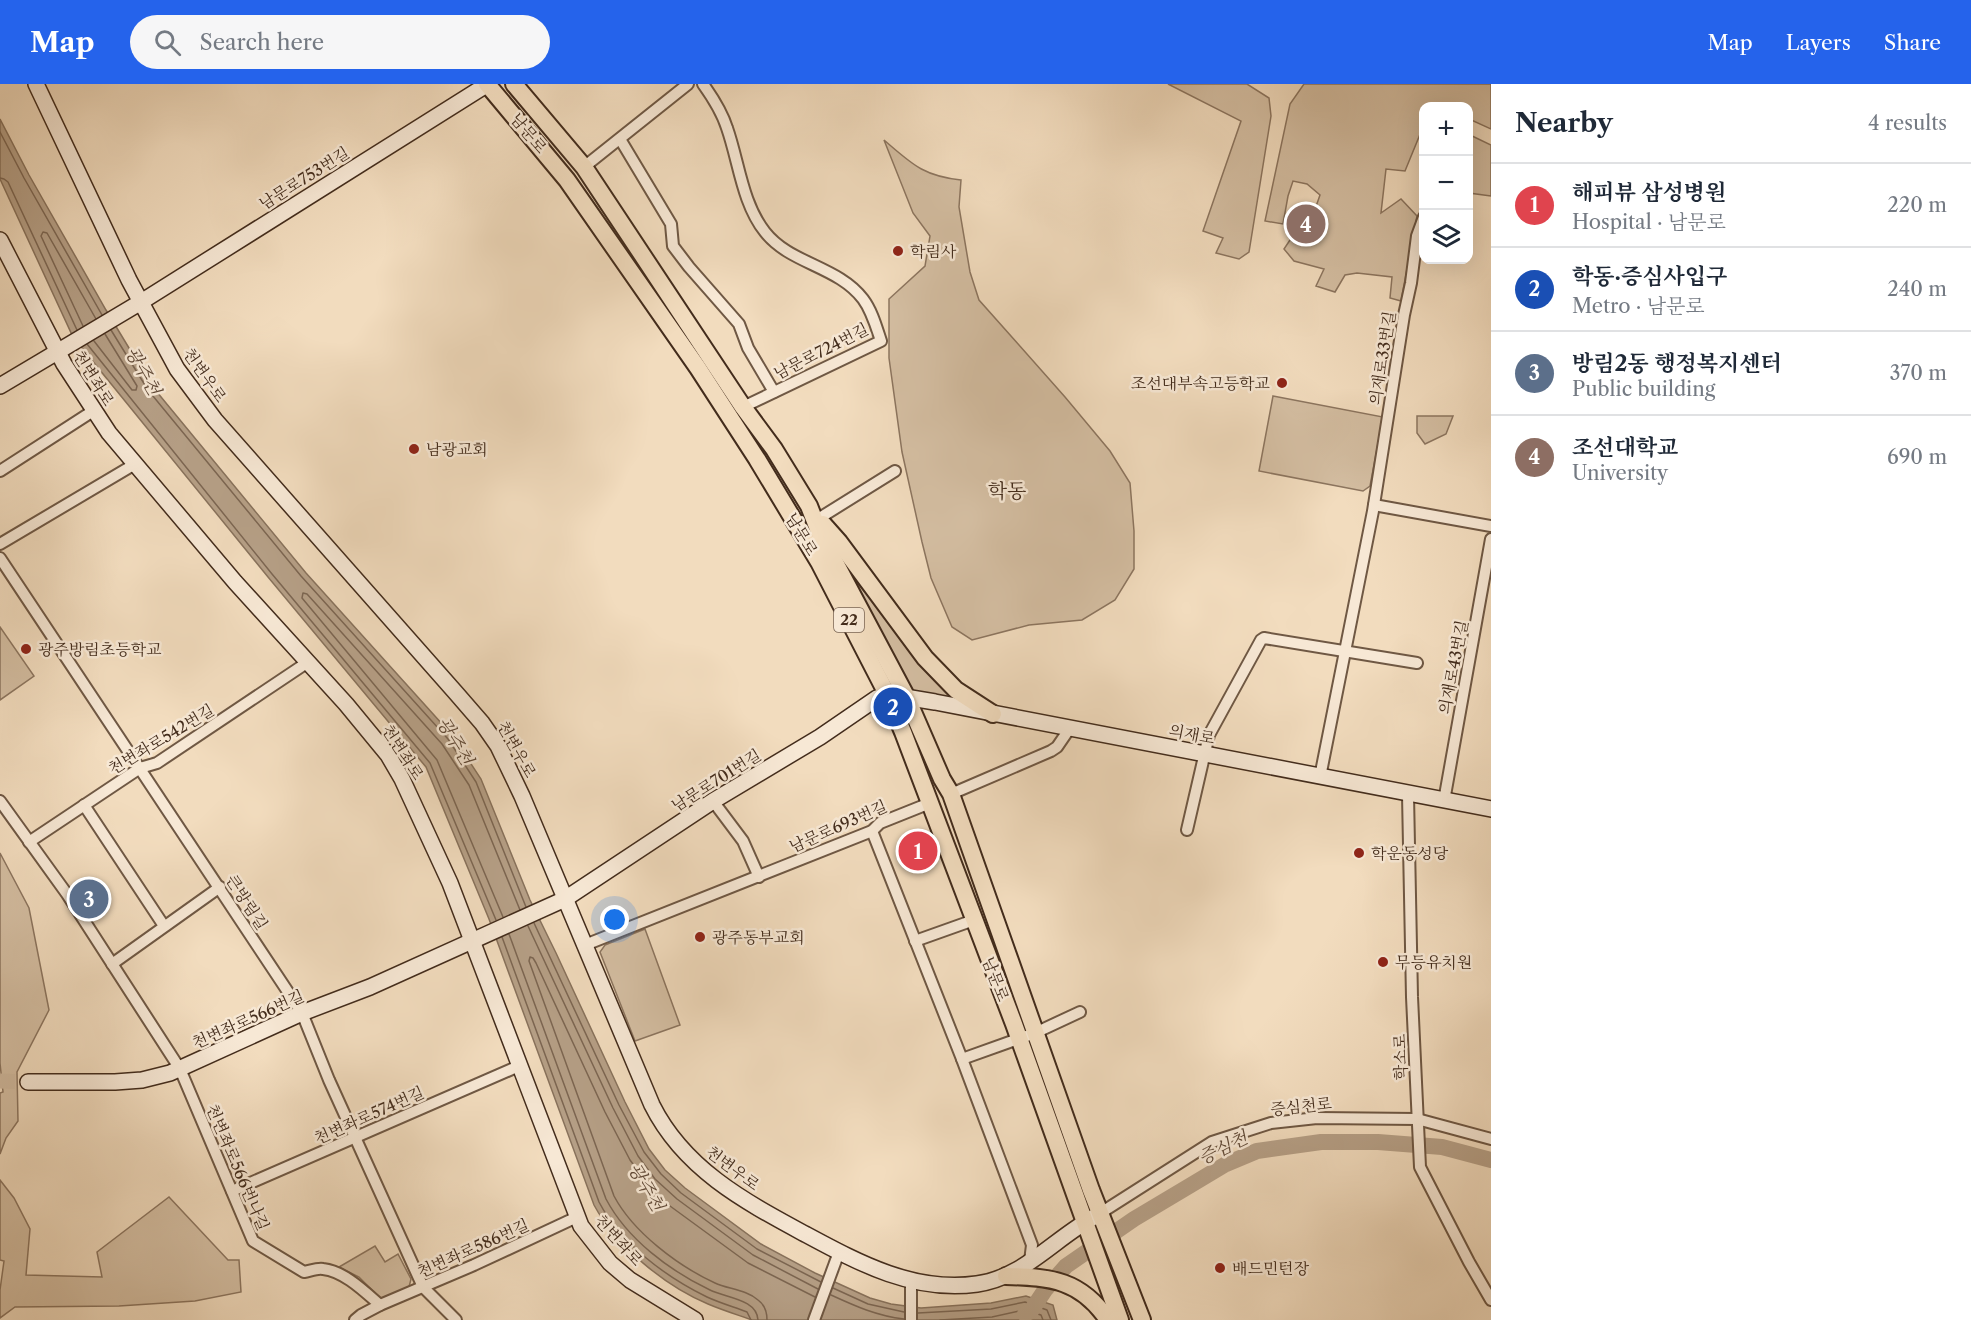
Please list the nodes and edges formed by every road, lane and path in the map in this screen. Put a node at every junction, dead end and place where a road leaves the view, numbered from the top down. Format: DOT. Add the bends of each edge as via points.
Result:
graph roads {
  1 [pos="36,84"];
  2 [pos="487,84"];
  3 [pos="514,84"];
  4 [pos="688,84"];
  5 [pos="703,84"];
  6 [pos="620,139"];
  7 [pos="584,167"];
  8 [pos="1419,231"];
  9 [pos="0,240"];
  10 [pos="141,302"];
  11 [pos="57,351"];
  12 [pos="0,386"];
  13 [pos="774,392"];
  14 [pos="715,394"];
  15 [pos="741,405"];
  16 [pos="93,411"];
  17 [pos="135,464"];
  18 [pos="0,471"];
  19 [pos="895,471"];
  20 [pos="1374,505"];
  21 [pos="814,513"];
  22 [pos="1491,526"];
  23 [pos="1491,539"];
  24 [pos="0,544"];
  25 [pos="0,558"];
  26 [pos="1345,651"];
  27 [pos="308,662"];
  28 [pos="1417,663"];
  29 [pos="887,694"];
  30 [pos="906,696"];
  31 [pos="993,714"];
  32 [pos="1070,728"];
  33 [pos="1203,754"];
  34 [pos="140,768"];
  35 [pos="1320,777"];
  36 [pos="951,794"];
  37 [pos="1408,795"];
  38 [pos="0,801"];
  39 [pos="713,801"];
  40 [pos="1444,801"];
  41 [pos="930,803"];
  42 [pos="84,805"];
  43 [pos="1491,809"];
  44 [pos="1186,830"];
  45 [pos="872,831"];
  46 [pos="29,842"];
  47 [pos="759,877"];
  48 [pos="220,887"];
  49 [pos="565,899"];
  50 [pos="974,920"];
  51 [pos="164,926"];
  52 [pos="472,940"];
  53 [pos="915,941"];
  54 [pos="585,945"];
  55 [pos="112,964"];
  56 [pos="1080,1012"];
  57 [pos="302,1014"];
  58 [pos="1027,1036"];
  59 [pos="962,1059"];
  60 [pos="519,1066"];
  61 [pos="180,1069"];
  62 [pos="28,1082"];
  63 [pos="1417,1119"];
  64 [pos="355,1138"];
  65 [pos="1491,1139"];
  66 [pos="232,1191"];
  67 [pos="577,1216"];
  68 [pos="1092,1218"];
  69 [pos="839,1252"];
  70 [pos="1030,1261"];
  71 [pos="1006,1276"];
  72 [pos="911,1282"];
  73 [pos="423,1287"];
  74 [pos="1491,1300"];
  75 [pos="380,1305"];
  76 [pos="355,1320"];
  77 [pos="456,1320"];
  78 [pos="695,1320"];
  79 [pos="814,1320"];
  80 [pos="911,1320"];
  81 [pos="1108,1320"];
  82 [pos="1120,1320"];
  83 [pos="1142,1320"];
  1 -- 10 [label="street, 천변우로"];
  2 -- 10 [label="street, 남문로753번길"];
  2 -- 14 [label="main road, 남문로 / 22" via="567,180"];
  3 -- 7 [label="main road, 남문로 / 22"];
  4 -- 6 [label="street"];
  5 -- 13 [label="street, 남문로724번길" via="724,119 751,210 763,230 786,251 857,292 869,309 881,341"];
  6 -- 7 [label="street"];
  6 -- 13 [label="street" via="671,224 673,246 739,324"];
  7 -- 15 [label="main road, 남문로 / 22"];
  8 -- 20 [label="street, 의재로33번길"];
  9 -- 11 [label="street, 천변좌로"];
  10 -- 11 [label="street, 남문로753번길"];
  10 -- 49 [label="street, 천변우로" via="177,369 215,420 492,737 522,796"];
  11 -- 12 [label="street, 남문로753번길"];
  11 -- 16 [label="street, 천변좌로"];
  13 -- 15 [label="street, 남문로724번길"];
  14 -- 15 [label="main road" via="721,390 729,400"];
  14 -- 29 [label="main road, 남문로 / 22" via="819,562"];
  15 -- 21 [label="main road, 남문로 / 22"];
  16 -- 17 [label="street, 천변좌로"];
  16 -- 18 [label="street"];
  17 -- 24 [label="street"];
  17 -- 27 [label="street, 천변좌로"];
  19 -- 21 [label="street, 남문로"];
  20 -- 22 [label="street"];
  20 -- 26 [label="street, 의재로33번길"];
  21 -- 30 [label="main road, 남문로 / 22" via="820,534"];
  21 -- 31 [label="main road" via="925,658 956,690"];
  23 -- 40 [label="street, 의재로43번길"];
  25 -- 34 [label="street, 큰방림길"];
  26 -- 28 [label="street"];
  26 -- 33 [label="street" via="1261,640 1209,735"];
  26 -- 35 [label="street, 의재로33번길"];
  27 -- 34 [label="street, 천변좌로542번길" via="157,763"];
  27 -- 52 [label="street, 천변좌로" via="388,755 430,838"];
  29 -- 30 [label="street, 의재로"];
  29 -- 39 [label="street, 남문로701번길"];
  29 -- 41 [label="main road, 남문로 / 22"];
  30 -- 31 [label="street, 의재로"];
  30 -- 36 [label="main road, 남문로 / 22"];
  31 -- 32 [label="street, 의재로"];
  32 -- 33 [label="street, 의재로"];
  32 -- 36 [label="street" via="1051,751"];
  33 -- 35 [label="street, 의재로"];
  33 -- 44 [label="street"];
  34 -- 42 [label="street, 천변좌로542번길"];
  34 -- 48 [label="street, 큰방림길"];
  35 -- 37 [label="street, 의재로"];
  36 -- 58 [label="main road, 남문로 / 22"];
  37 -- 40 [label="street, 의재로"];
  37 -- 63 [label="street, 학소로"];
  38 -- 46 [label="street, 천변좌로566번나길"];
  39 -- 47 [label="street" via="743,841"];
  39 -- 49 [label="street, 남문로701번길"];
  40 -- 43 [label="street, 의재로"];
  41 -- 45 [label="street, 남문로693번길" via="880,823"];
  41 -- 50 [label="main road, 남문로 / 22"];
  42 -- 46 [label="street, 천변좌로542번길"];
  42 -- 51 [label="street"];
  45 -- 47 [label="street, 남문로693번길"];
  45 -- 53 [label="street"];
  46 -- 55 [label="street, 천변좌로566번나길"];
  47 -- 54 [label="street, 남문로693번길"];
  48 -- 51 [label="street"];
  48 -- 57 [label="street, 큰방림길"];
  49 -- 52 [label="street, 남문로701번길"];
  49 -- 54 [label="street, 천변우로"];
  50 -- 53 [label="street"];
  50 -- 58 [label="main road, 남문로 / 22"];
  51 -- 55 [label="street"];
  52 -- 57 [label="street, 천변좌로566번길"];
  52 -- 60 [label="street, 천변좌로"];
  53 -- 59 [label="street"];
  54 -- 69 [label="street, 천변우로" via="652,1105 678,1146 726,1189"];
  55 -- 61 [label="street, 천변좌로566번나길"];
  56 -- 58 [label="street"];
  57 -- 61 [label="street, 천변좌로566번길"];
  57 -- 64 [label="street, 큰방림길"];
  58 -- 59 [label="street"];
  58 -- 68 [label="main road, 남문로 / 22"];
  59 -- 70 [label="street" via="1032,1245"];
  60 -- 64 [label="street, 천변좌로574번길"];
  60 -- 67 [label="street, 천변좌로"];
  61 -- 62 [label="street, 천변좌로566번길" via="142,1080"];
  61 -- 66 [label="street, 천변좌로566번나길"];
  63 -- 65 [label="street, 증심천로"];
  63 -- 68 [label="street, 증심천로" via="1294,1119 1249,1129 1212,1142"];
  63 -- 74 [label="street, 학소로" via="1420,1167"];
  64 -- 66 [label="street, 천변좌로574번길"];
  64 -- 73 [label="street, 큰방림길"];
  66 -- 75 [label="street, 천변좌로566번나길" via="253,1241 304,1272 331,1270 354,1282"];
  67 -- 73 [label="street, 천변좌로586번길"];
  67 -- 78 [label="street, 천변좌로" via="610,1263"];
  68 -- 70 [label="street, 천변우로"];
  68 -- 82 [label="main road, 22" via="1102,1267"];
  68 -- 83 [label="main road, 22" via="1118,1260"];
  69 -- 72 [label="street, 천변우로"];
  69 -- 79 [label="street"];
  70 -- 71 [label="street, 천변우로"];
  71 -- 72 [label="street, 천변우로" via="958,1286"];
  71 -- 81 [label="main road" via="1039,1276 1066,1284 1098,1305"];
  72 -- 80 [label="street"];
  73 -- 75 [label="street, 천변좌로586번길"];
  73 -- 77 [label="street"];
  75 -- 76 [label="street, 천변좌로586번길"];
}
